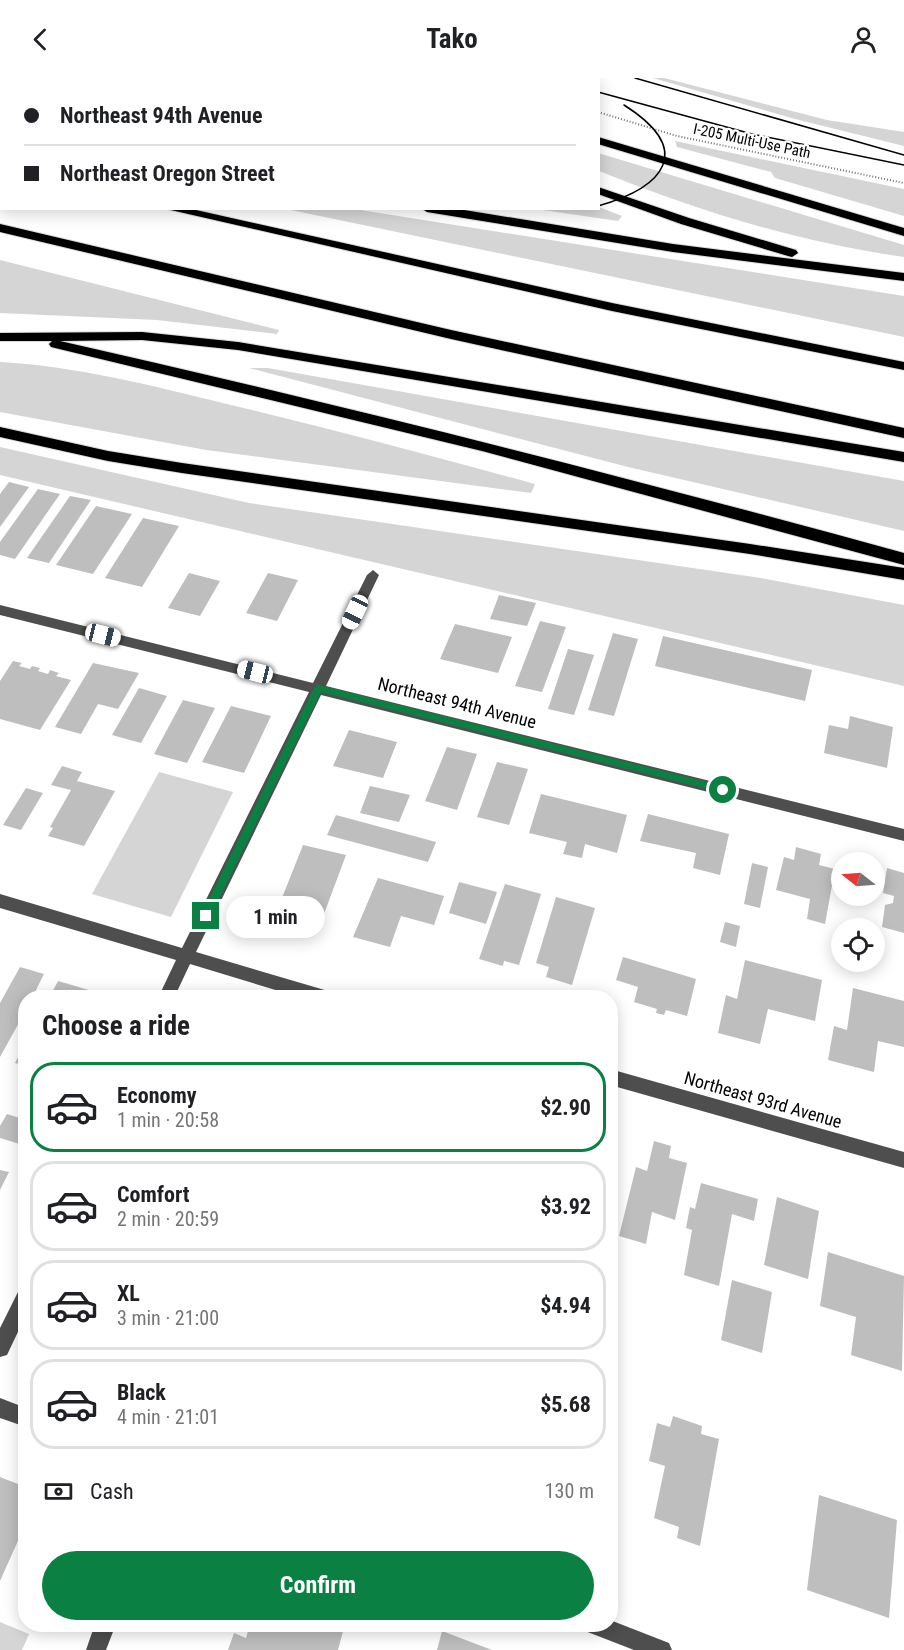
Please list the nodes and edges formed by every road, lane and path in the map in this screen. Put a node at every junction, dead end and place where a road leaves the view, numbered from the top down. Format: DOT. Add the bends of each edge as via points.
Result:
graph roads {
  1 [pos="600,113"];
  2 [pos="600,141"];
  3 [pos="904,183"];
  4 [pos="600,190"];
  5 [pos="177,210"];
  6 [pos="439,210"];
  7 [pos="0,228"];
  8 [pos="904,232"];
  9 [pos="834,266"];
  10 [pos="904,278"];
  11 [pos="0,337"];
  12 [pos="25,337"];
  13 [pos="904,366"];
  14 [pos="0,432"];
  15 [pos="904,433"];
  16 [pos="904,457"];
  17 [pos="904,559"];
  18 [pos="373,574"];
  19 [pos="904,574"];
  20 [pos="0,609"];
  21 [pos="319,688"];
  22 [pos="904,835"];
  23 [pos="0,901"];
  24 [pos="185,957"];
  25 [pos="170,990"];
  26 [pos="300,990"];
  27 [pos="618,1079"];
  28 [pos="904,1160"];
  29 [pos="18,1311"];
  30 [pos="0,1348"];
  31 [pos="0,1408"];
  32 [pos="18,1415"];
  33 [pos="103,1632"];
  34 [pos="614,1632"];
  35 [pos="96,1650"];
  36 [pos="662,1650"];
  1 -- 3 [label="path, I-205 Multi-Use Path" via="678,136"];
  2 -- 8 [label="highway"];
  4 -- 9 [label="highway" via="685,221"];
  5 -- 13 [label="highway" via="612,307"];
  6 -- 9 [label="highway" via="673,248"];
  7 -- 15 [label="highway" via="365,316"];
  9 -- 10 [label="highway"];
  11 -- 12 [label="highway"];
  12 -- 16 [label="highway" via="142,336 238,346"];
  12 -- 17 [label="highway" via="422,431"];
  14 -- 19 [label="highway" via="182,468"];
  18 -- 21 [label="street"];
  20 -- 21 [label="street, Northeast 94th Avenue"];
  21 -- 22 [label="street, Northeast 94th Avenue"];
  21 -- 24 [label="street"];
  23 -- 24 [label="street"];
  24 -- 25 [label="street"];
  24 -- 26 [label="street"];
  27 -- 28 [label="street, Northeast 93rd Avenue"];
  29 -- 30 [label="street"];
  31 -- 32 [label="street"];
  33 -- 35 [label="street"];
  34 -- 36 [label="street"];
}
